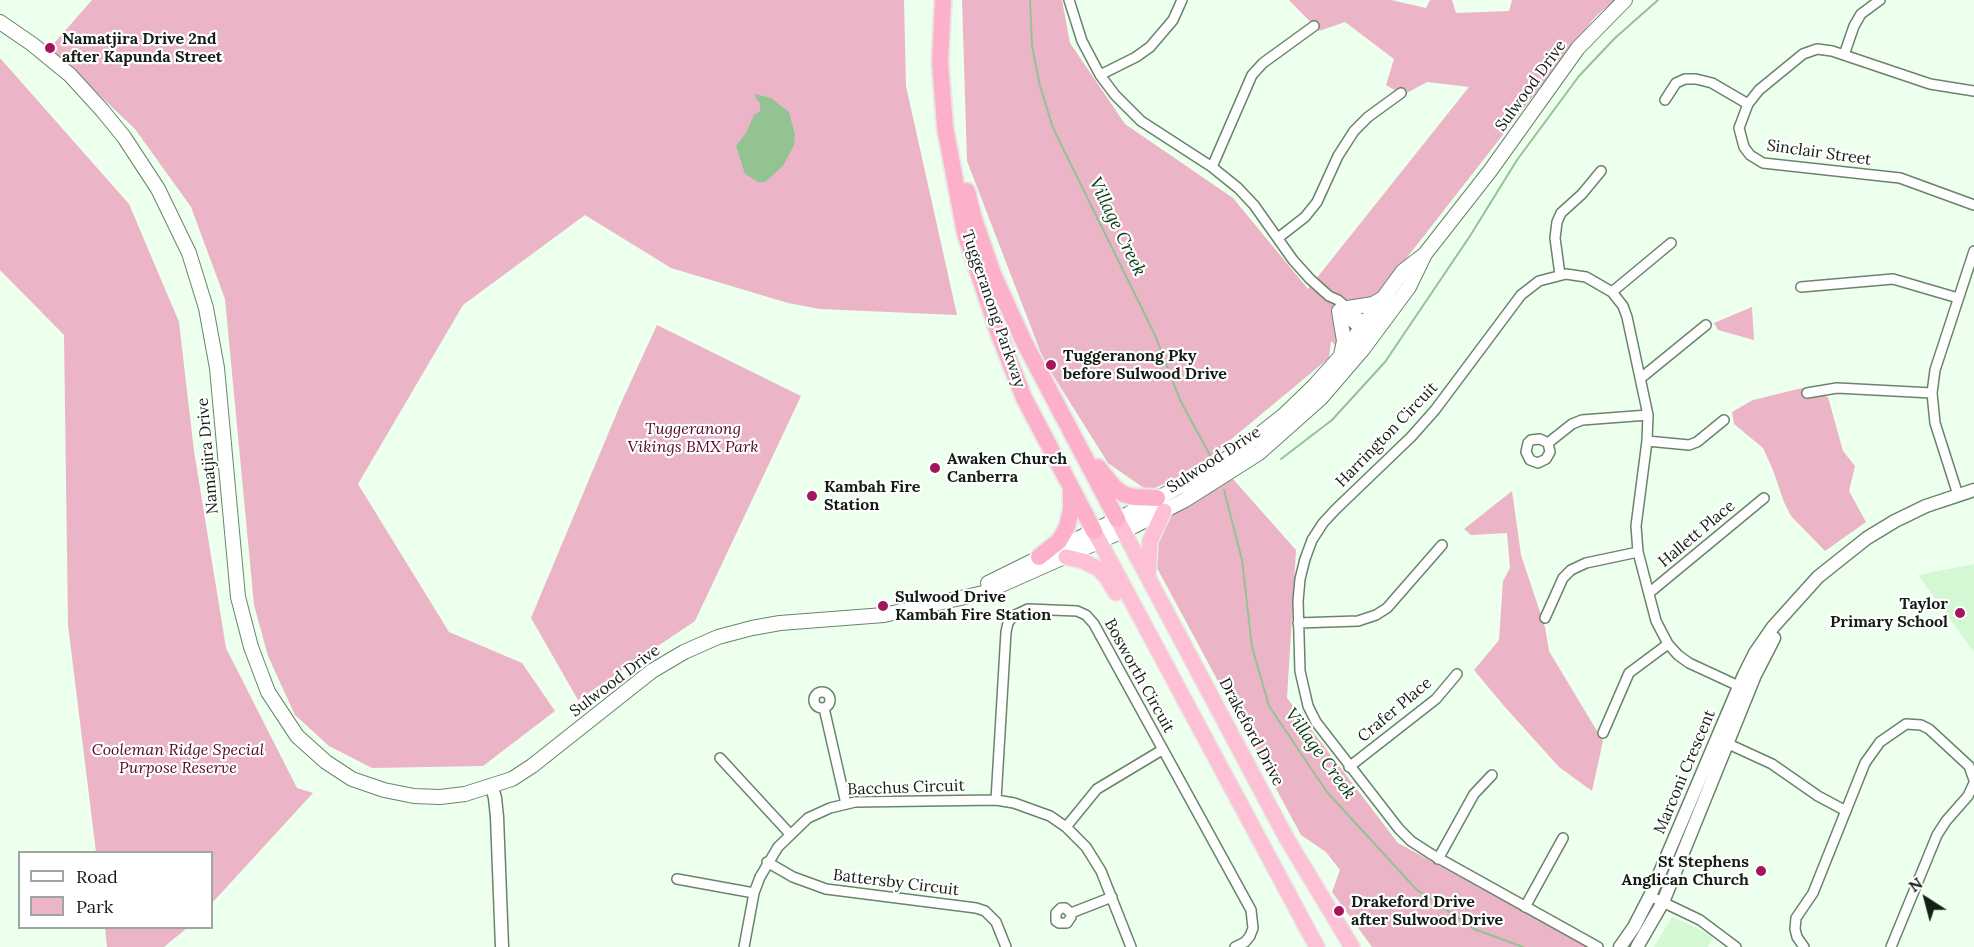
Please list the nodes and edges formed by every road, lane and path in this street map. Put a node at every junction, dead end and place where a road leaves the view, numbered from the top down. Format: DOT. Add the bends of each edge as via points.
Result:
graph roads {
  1 [pos="943,0"];
  2 [pos="954,0"];
  3 [pos="1069,0"];
  4 [pos="1182,0"];
  5 [pos="1625,0"];
  6 [pos="1880,0"];
  7 [pos="0,22"];
  8 [pos="1314,26"];
  9 [pos="1844,55"];
  10 [pos="1100,75"];
  11 [pos="1974,91"];
  12 [pos="1401,93"];
  13 [pos="1665,100"];
  14 [pos="1748,104"];
  15 [pos="1212,167"];
  16 [pos="1601,171"];
  17 [pos="1974,205"];
  18 [pos="1278,238"];
  19 [pos="1671,243"];
  20 [pos="1974,251"];
  21 [pos="1425,254"];
  22 [pos="1560,275"];
  23 [pos="1802,287"];
  24 [pos="1611,292"];
  25 [pos="1383,298"];
  26 [pos="1958,298"];
  27 [pos="1344,310"];
  28 [pos="1706,325"];
  29 [pos="1368,331"];
  30 [pos="1340,357"];
  31 [pos="1641,378"];
  32 [pos="1807,393"];
  33 [pos="1932,393"];
  34 [pos="1648,415"];
  35 [pos="1724,420"];
  36 [pos="1076,441"];
  37 [pos="1647,441"];
  38 [pos="1548,443"];
  39 [pos="1070,486"];
  40 [pos="1974,490"];
  41 [pos="1958,495"];
  42 [pos="1764,498"];
  43 [pos="1160,505"];
  44 [pos="1120,525"];
  45 [pos="1097,536"];
  46 [pos="1442,544"];
  47 [pos="1638,552"];
  48 [pos="1039,556"];
  49 [pos="1066,557"];
  50 [pos="1148,578"];
  51 [pos="1649,593"];
  52 [pos="948,601"];
  53 [pos="1545,618"];
  54 [pos="1298,623"];
  55 [pos="1146,630"];
  56 [pos="1668,644"];
  57 [pos="1457,674"];
  58 [pos="1744,689"];
  59 [pos="824,708"];
  60 [pos="1603,733"];
  61 [pos="1723,741"];
  62 [pos="1162,750"];
  63 [pos="720,758"];
  64 [pos="1349,767"];
  65 [pos="1492,775"];
  66 [pos="1974,782"];
  67 [pos="492,787"];
  68 [pos="996,800"];
  69 [pos="846,804"];
  70 [pos="1846,811"];
  71 [pos="1066,827"];
  72 [pos="790,834"];
  73 [pos="1563,838"];
  74 [pos="1438,859"];
  75 [pos="767,862"];
  76 [pos="677,879"];
  77 [pos="754,893"];
  78 [pos="1650,896"];
  79 [pos="1112,897"];
  80 [pos="1663,902"];
  81 [pos="1526,907"];
  82 [pos="1071,913"];
  83 [pos="502,947"];
  84 [pos="744,947"];
  85 [pos="1006,947"];
  86 [pos="1131,947"];
  87 [pos="1234,947"];
  88 [pos="1317,947"];
  89 [pos="1352,947"];
  90 [pos="1598,947"];
  91 [pos="1620,947"];
  92 [pos="1637,947"];
  93 [pos="1736,947"];
  94 [pos="1804,947"];
  95 [pos="1892,947"];
  1 -- 39 [label="highway, Tuggeranong Parkway" via="940,62 945,127 965,233 1010,365"];
  2 -- 36 [label="highway, Tuggeranong Parkway" via="953,107 974,219 993,274 1024,342"];
  3 -- 10 [label="street" via="1082,41"];
  4 -- 10 [label="street" via="1173,20 1150,47"];
  5 -- 21 [label="main road, Sulwood Drive" via="1572,57"];
  6 -- 9 [label="street" via="1861,14"];
  7 -- 67 [label="main road, Namatjira Drive" via="70,75 102,110 158,189 189,253 206,308 217,368 238,597 251,647 282,716 326,762 352,779 384,790 440,797"];
  8 -- 15 [label="street" via="1252,75"];
  9 -- 11 [label="street, Sinclair Street" via="1930,84"];
  9 -- 14 [label="street, Sinclair Street" via="1822,49 1803,54"];
  10 -- 15 [label="street" via="1141,121"];
  12 -- 18 [label="street" via="1354,131 1317,202"];
  13 -- 14 [label="street" via="1676,83 1696,79 1712,83"];
  14 -- 17 [label="street, Sinclair Street" via="1740,123 1740,137 1750,155 1762,163 1900,178"];
  15 -- 18 [label="street" via="1254,205"];
  16 -- 22 [label="street" via="1557,222"];
  18 -- 27 [label="street" via="1310,279"];
  19 -- 24 [label="street"];
  20 -- 26 [label="street"];
  21 -- 25 [label="main road, Sulwood Drive" via="1403,272"];
  21 -- 29 [label="main road, Sulwood Drive" via="1409,287"];
  22 -- 24 [label="street, Harrington Circuit" via="1586,277"];
  22 -- 54 [label="street, Harrington Circuit" via="1539,281 1521,295 1435,410 1323,524 1312,540 1302,569"];
  23 -- 26 [label="street" via="1893,279"];
  24 -- 31 [label="street, Harrington Circuit" via="1627,317"];
  25 -- 27 [label="main road"];
  25 -- 29 [label="main road, Sulwood Drive"];
  26 -- 33 [label="street" via="1935,370"];
  27 -- 29 [label="street"];
  27 -- 30 [label="main road"];
  28 -- 31 [label="street"];
  29 -- 30 [label="main road, Sulwood Drive"];
  29 -- 43 [label="main road, Sulwood Drive" via="1322,398 1275,441 1222,478"];
  30 -- 43 [label="main road, Sulwood Drive" via="1255,439"];
  31 -- 34 [label="street, Harrington Circuit"];
  32 -- 33 [label="street" via="1837,388"];
  33 -- 41 [label="street" via="1935,423"];
  34 -- 37 [label="street, Harrington Circuit"];
  34 -- 38 [label="street" via="1582,420"];
  35 -- 37 [label="street" via="1689,445"];
  36 -- 43 [label="highway" via="1119,491"];
  36 -- 44 [label="highway, Tuggeranong Parkway"];
  37 -- 47 [label="street, Harrington Circuit" via="1636,526"];
  39 -- 45 [label="highway, Tuggeranong Parkway"];
  39 -- 48 [label="highway" via="1067,527 1059,540"];
  40 -- 41 [label="street, Marconi Crescent"];
  41 -- 58 [label="street, Marconi Crescent" via="1895,521 1862,541 1818,577 1767,634 1755,653"];
  42 -- 51 [label="street, Hallett Place"];
  43 -- 44 [label="main road, Sulwood Drive"];
  43 -- 50 [label="highway" via="1150,541"];
  44 -- 45 [label="main road, Sulwood Drive"];
  44 -- 50 [label="highway, Drakeford Drive"];
  45 -- 48 [label="main road, Sulwood Drive"];
  45 -- 49 [label="main road, Sulwood Drive"];
  45 -- 55 [label="highway"];
  46 -- 54 [label="street" via="1387,608 1376,615 1358,621"];
  47 -- 51 [label="street, Harrington Circuit"];
  47 -- 53 [label="street" via="1571,570 1563,578"];
  48 -- 52 [label="main road, Sulwood Drive"];
  49 -- 52 [label="main road, Sulwood Drive" via="983,593"];
  49 -- 55 [label="highway" via="1083,561 1103,573"];
  50 -- 89 [label="highway, Drakeford Drive" via="1287,839"];
  51 -- 56 [label="street, Harrington Circuit" via="1656,621"];
  52 -- 67 [label="main road, Sulwood Drive" via="884,615 780,623 701,644 652,671 532,766"];
  54 -- 64 [label="street, Harrington Circuit" via="1299,671 1308,706"];
  55 -- 88 [label="highway"];
  56 -- 58 [label="street, Harrington Circuit" via="1689,663"];
  56 -- 60 [label="street" via="1629,673"];
  57 -- 64 [label="street, Crafer Place" via="1436,699"];
  58 -- 61 [label="street, Marconi Crescent"];
  59 -- 69 [label="street"];
  61 -- 70 [label="street" via="1772,764"];
  61 -- 78 [label="street, Marconi Crescent"];
  61 -- 80 [label="street, Marconi Crescent"];
  62 -- 68 [label="street, Bosworth Circuit" via="1086,615 1077,611 1020,611 1008,623 1006,632"];
  62 -- 71 [label="street" via="1097,789"];
  62 -- 87 [label="street, Bosworth Circuit" via="1251,910 1250,936"];
  63 -- 72 [label="street"];
  64 -- 74 [label="street, Harrington Circuit" via="1399,829"];
  65 -- 74 [label="street" via="1474,794"];
  66 -- 70 [label="street" via="1969,766 1929,729 1906,724 1872,752"];
  66 -- 95 [label="street" via="1937,836"];
  67 -- 83 [label="street" via="497,817"];
  68 -- 69 [label="street, Bacchus Circuit" via="874,800"];
  68 -- 71 [label="street, Bacchus Circuit" via="1032,808"];
  69 -- 72 [label="street, Bacchus Circuit" via="816,814"];
  70 -- 94 [label="street" via="1813,893 1796,918 1797,937"];
  71 -- 79 [label="street, Bacchus Circuit" via="1097,862"];
  72 -- 75 [label="street, Bacchus Circuit"];
  73 -- 81 [label="street"];
  74 -- 81 [label="street, Harrington Circuit"];
  75 -- 77 [label="street, Bacchus Circuit"];
  75 -- 85 [label="street, Battersby Circuit" via="809,885 826,889 985,911 996,922"];
  76 -- 77 [label="street"];
  77 -- 84 [label="street, Bacchus Circuit"];
  78 -- 80 [label="street"];
  78 -- 91 [label="street, Marconi Crescent"];
  79 -- 82 [label="street"];
  79 -- 86 [label="street, Bacchus Circuit"];
  80 -- 92 [label="street, Marconi Crescent"];
  80 -- 93 [label="street" via="1700,920"];
  81 -- 90 [label="street, Harrington Circuit"];
}
